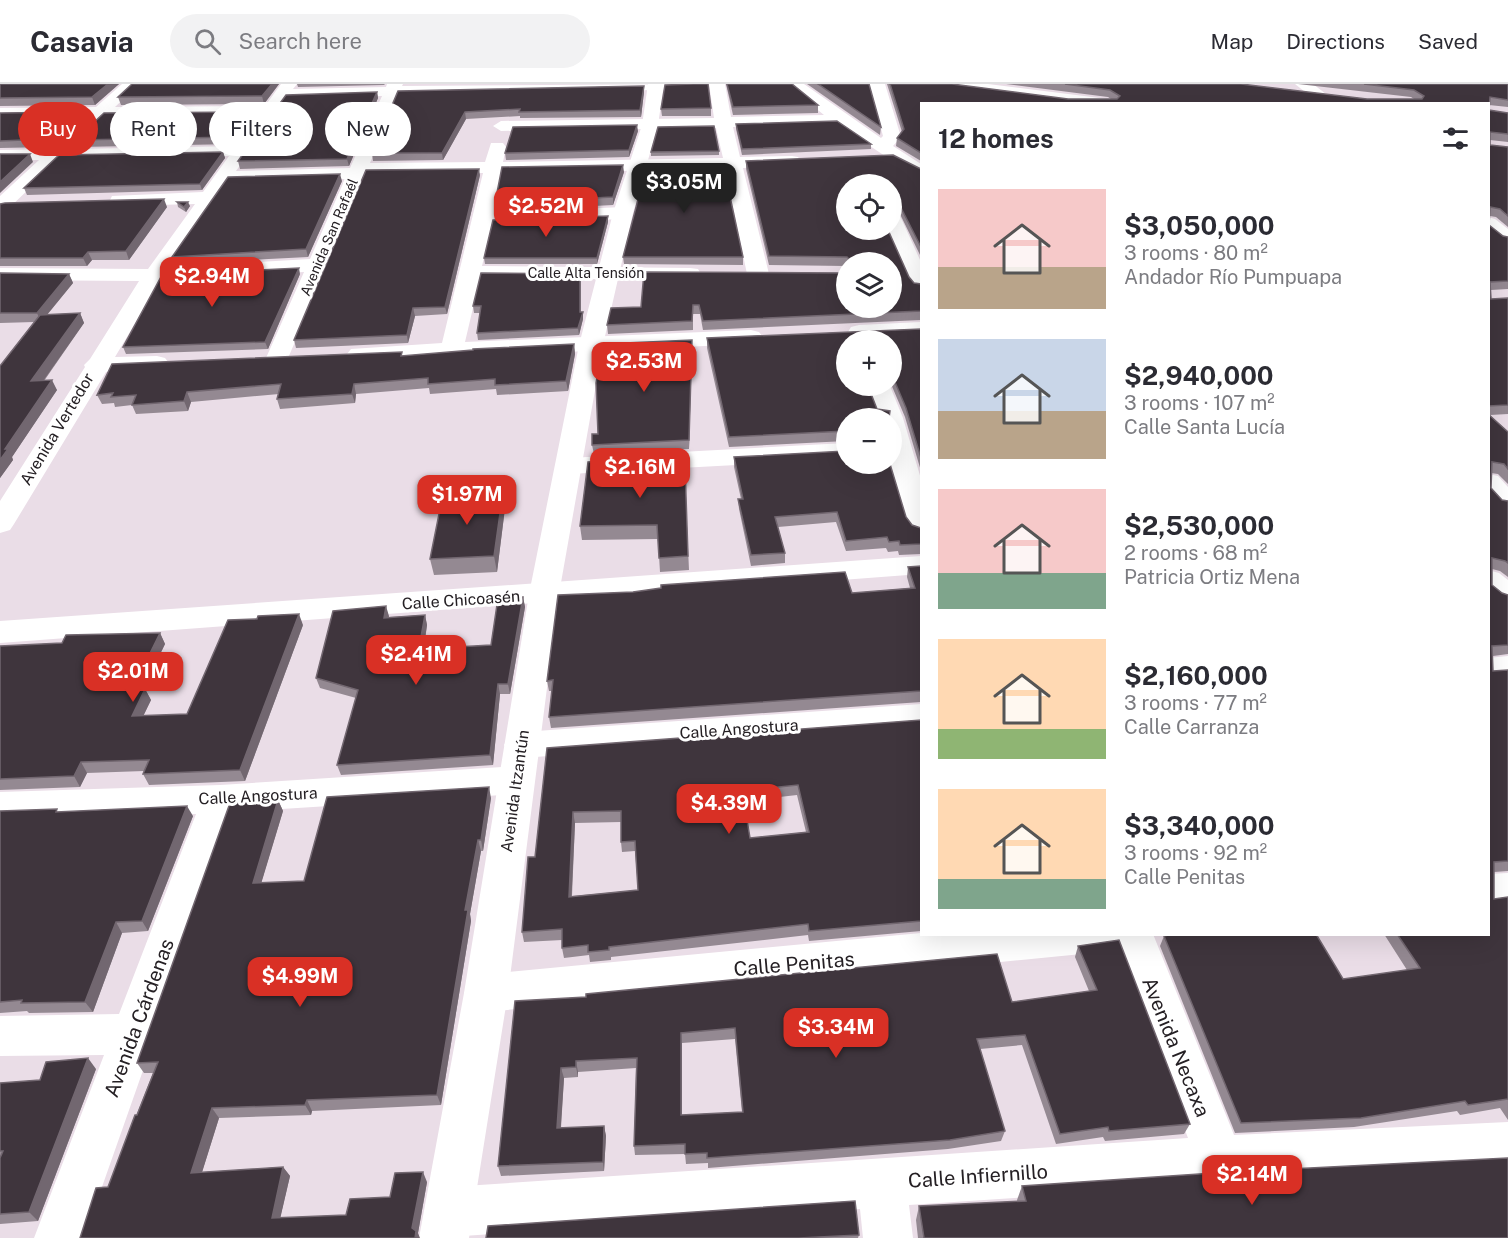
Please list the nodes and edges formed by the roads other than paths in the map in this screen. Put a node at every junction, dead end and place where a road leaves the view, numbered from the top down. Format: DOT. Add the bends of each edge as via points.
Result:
graph roads {
  1 [pos="130,84"];
  2 [pos="656,84"];
  3 [pos="693,84"];
  4 [pos="717,84"];
  5 [pos="794,84"];
  6 [pos="877,84"];
  7 [pos="952,84"];
  8 [pos="1302,84"];
  9 [pos="512,86"];
  10 [pos="985,87"];
  11 [pos="393,88"];
  12 [pos="286,89"];
  13 [pos="1284,90"];
  14 [pos="1330,98"];
  15 [pos="277,102"];
  16 [pos="993,102"];
  17 [pos="1094,102"];
  18 [pos="209,112"];
  19 [pos="0,113"];
  20 [pos="100,113"];
  21 [pos="840,119"];
  22 [pos="723,121"];
  23 [pos="650,125"];
  24 [pos="501,126"];
  25 [pos="890,151"];
  26 [pos="209,152"];
  27 [pos="98,153"];
  28 [pos="0,155"];
  29 [pos="18,155"];
  30 [pos="54,156"];
  31 [pos="239,156"];
  32 [pos="864,158"];
  33 [pos="804,160"];
  34 [pos="733,163"];
  35 [pos="493,166"];
  36 [pos="639,166"];
  37 [pos="356,171"];
  38 [pos="920,171"];
  39 [pos="224,177"];
  40 [pos="209,198"];
  41 [pos="106,200"];
  42 [pos="26,202"];
  43 [pos="1,204"];
  44 [pos="623,213"];
  45 [pos="483,219"];
  46 [pos="1490,225"];
  47 [pos="1508,239"];
  48 [pos="902,240"];
  49 [pos="0,262"];
  50 [pos="318,265"];
  51 [pos="165,270"];
  52 [pos="470,272"];
  53 [pos="609,273"];
  54 [pos="0,274"];
  55 [pos="712,274"];
  56 [pos="735,274"];
  57 [pos="758,274"];
  58 [pos="780,274"];
  59 [pos="902,276"];
  60 [pos="920,278"];
  61 [pos="920,329"];
  62 [pos="900,330"];
  63 [pos="768,337"];
  64 [pos="591,345"];
  65 [pos="452,350"];
  66 [pos="336,355"];
  67 [pos="278,358"];
  68 [pos="176,362"];
  69 [pos="96,365"];
  70 [pos="836,452"];
  71 [pos="569,466"];
  72 [pos="902,469"];
  73 [pos="1490,484"];
  74 [pos="1508,503"];
  75 [pos="1508,514"];
  76 [pos="1490,517"];
  77 [pos="0,524"];
  78 [pos="920,524"];
  79 [pos="920,564"];
  80 [pos="1490,582"];
  81 [pos="544,594"];
  82 [pos="1508,595"];
  83 [pos="0,632"];
  84 [pos="1508,668"];
  85 [pos="1490,669"];
  86 [pos="920,716"];
  87 [pos="519,763"];
  88 [pos="220,799"];
  89 [pos="0,806"];
  90 [pos="1508,889"];
  91 [pos="1490,891"];
  92 [pos="1081,936"];
  93 [pos="1133,936"];
  94 [pos="486,993"];
  95 [pos="133,1034"];
  96 [pos="0,1036"];
  97 [pos="1508,1146"];
  98 [pos="1221,1160"];
  99 [pos="881,1182"];
  100 [pos="446,1225"];
  101 [pos="59,1238"];
  102 [pos="888,1238"];
  1 -- 20 [label="street"];
  2 -- 3 [label="street"];
  2 -- 9 [label="street"];
  2 -- 23 [label="street, Avenida Itzantún"];
  4 -- 22 [label="street"];
  5 -- 21 [label="street"];
  6 -- 25 [label="street" via="891,137"];
  7 -- 10 [label="street"];
  8 -- 14 [label="street"];
  9 -- 11 [label="street"];
  9 -- 24 [label="street"];
  10 -- 16 [label="street"];
  10 -- 17 [label="street"];
  11 -- 12 [label="street"];
  11 -- 37 [label="street, Avenida San Rafaél"];
  12 -- 15 [label="street, Avenida Vertedor"];
  13 -- 14 [label="street"];
  18 -- 20 [label="street"];
  19 -- 20 [label="street"];
  21 -- 22 [label="street"];
  21 -- 25 [label="street"];
  22 -- 23 [label="street"];
  22 -- 34 [label="street"];
  23 -- 24 [label="street"];
  23 -- 36 [label="street, Avenida Itzantún"];
  24 -- 35 [label="street"];
  25 -- 32 [label="street"];
  25 -- 38 [label="street"];
  26 -- 27 [label="street"];
  28 -- 29 [label="street"];
  30 -- 43 [label="street"];
  31 -- 39 [label="street, Avenida Vertedor"];
  33 -- 34 [label="street"];
  34 -- 36 [label="street"];
  34 -- 57 [label="street"];
  35 -- 36 [label="street"];
  35 -- 37 [label="street"];
  35 -- 45 [label="street"];
  36 -- 44 [label="street, Avenida Itzantún"];
  37 -- 39 [label="street"];
  37 -- 50 [label="street, Avenida San Rafaél"];
  39 -- 40 [label="street, Avenida Vertedor"];
  40 -- 41 [label="street"];
  40 -- 51 [label="street, Avenida Vertedor"];
  42 -- 43 [label="street"];
  44 -- 45 [label="street"];
  44 -- 53 [label="street, Avenida Itzantún"];
  45 -- 52 [label="street"];
  46 -- 47 [label="street"];
  48 -- 60 [label="street"];
  49 -- 51 [label="street"];
  50 -- 51 [label="street"];
  50 -- 67 [label="street, Avenida San Rafaél"];
  51 -- 54 [label="street"];
  51 -- 69 [label="street, Avenida Vertedor"];
  52 -- 53 [label="street, Calle Alta Tensión"];
  52 -- 65 [label="street"];
  53 -- 55 [label="street, Calle Alta Tensión"];
  53 -- 64 [label="street, Avenida Itzantún"];
  56 -- 57 [label="street"];
  57 -- 58 [label="street"];
  59 -- 60 [label="street"];
  61 -- 62 [label="street"];
  63 -- 64 [label="street"];
  64 -- 65 [label="street"];
  64 -- 71 [label="street, Avenida Itzantún"];
  65 -- 66 [label="street"];
  68 -- 69 [label="street"];
  69 -- 77 [label="street, Avenida Vertedor"];
  70 -- 71 [label="street"];
  71 -- 81 [label="street, Avenida Itzantún"];
  72 -- 78 [label="street"];
  73 -- 74 [label="street"];
  75 -- 76 [label="street"];
  79 -- 81 [label="street, Calle Chicoasén"];
  80 -- 82 [label="street"];
  81 -- 83 [label="street, Calle Chicoasén"];
  81 -- 87 [label="street, Avenida Itzantún"];
  84 -- 85 [label="street"];
  86 -- 87 [label="street, Calle Angostura"];
  87 -- 88 [label="street, Calle Angostura"];
  87 -- 94 [label="street, Avenida Itzantún"];
  88 -- 89 [label="street, Calle Angostura"];
  88 -- 95 [label="street, Avenida Cárdenas"];
  90 -- 91 [label="street"];
  92 -- 94 [label="street, Calle Penitas"];
  93 -- 98 [label="street, Avenida Necaxa"];
  94 -- 100 [label="street, Avenida Itzantún"];
  95 -- 96 [label="street"];
  95 -- 101 [label="street, Avenida Cárdenas"];
  97 -- 98 [label="street, Calle Infiernillo"];
  98 -- 99 [label="street, Calle Infiernillo"];
  99 -- 100 [label="street, Calle Infiernillo"];
  99 -- 102 [label="street"];
}
